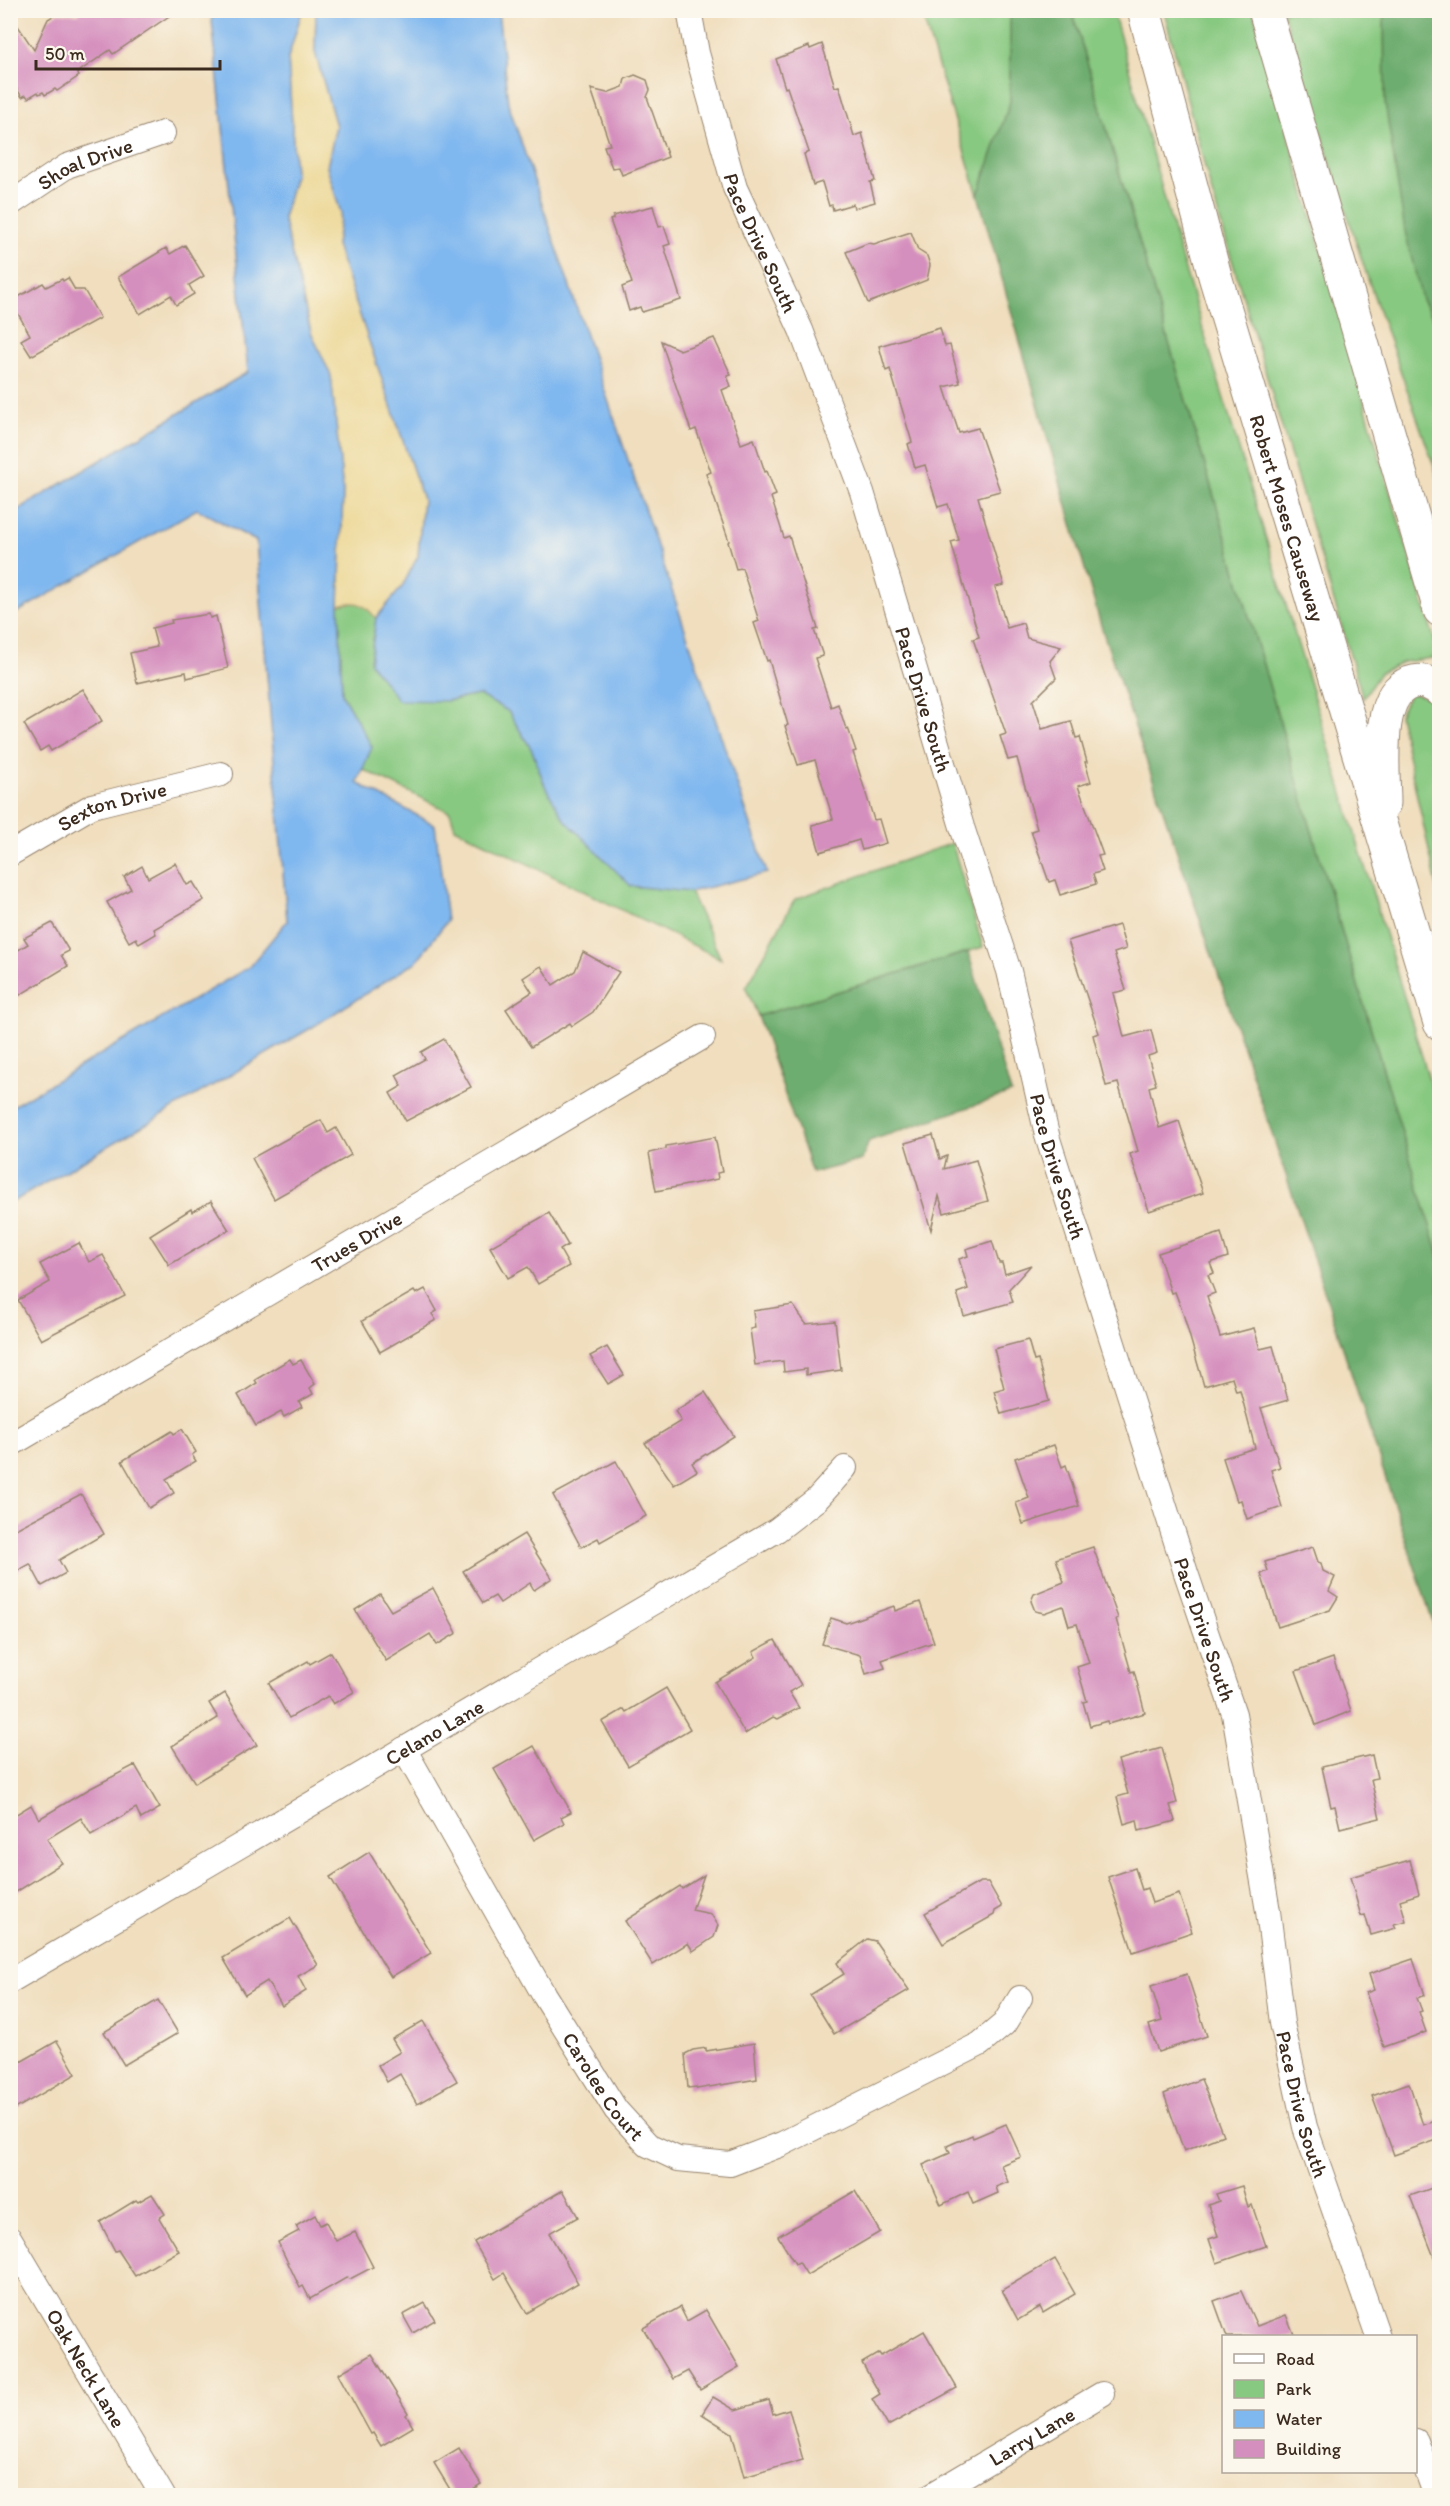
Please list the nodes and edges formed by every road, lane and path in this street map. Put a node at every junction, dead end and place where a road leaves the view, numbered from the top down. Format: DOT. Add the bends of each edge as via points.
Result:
graph roads {
  1 [pos="690,10"];
  2 [pos="1144,10"];
  3 [pos="1265,10"];
  4 [pos="163,133"];
  5 [pos="10,204"];
  6 [pos="1440,610"];
  7 [pos="1440,690"];
  8 [pos="221,774"];
  9 [pos="1384,835"];
  10 [pos="10,854"];
  11 [pos="1440,1023"];
  12 [pos="703,1037"];
  13 [pos="10,1445"];
  14 [pos="844,1468"];
  15 [pos="404,1749"];
  16 [pos="10,1981"];
  17 [pos="1020,1998"];
  18 [pos="10,2239"];
  19 [pos="1377,2335"];
  20 [pos="1102,2394"];
  21 [pos="1417,2444"];
  22 [pos="163,2496"];
  23 [pos="930,2496"];
  24 [pos="1436,2496"];
  1 -- 19 [label="street, Pace Drive South" via="697,53 735,188 801,330 862,492 1009,971 1048,1139 1234,1714 1268,1911 1282,2023 1305,2127"];
  2 -- 9 [label="highway, Robert Moses Causeway" via="1215,276"];
  3 -- 6 [label="highway"];
  4 -- 5 [label="street, Shoal Drive" via="67,166"];
  7 -- 9 [label="highway" via="1415,681 1398,689 1389,705 1385,717"];
  8 -- 10 [label="street, Sexton Drive" via="92,806"];
  9 -- 11 [label="highway, Robert Moses Causeway"];
  12 -- 13 [label="street, Trues Drive"];
  14 -- 15 [label="street, Celano Lane" via="817,1499 777,1530"];
  15 -- 16 [label="street, Celano Lane"];
  15 -- 17 [label="street, Carolee Court" via="544,1995 616,2110 648,2145 678,2159 730,2164 782,2144 980,2044 1004,2024"];
  18 -- 22 [label="street, Oak Neck Lane"];
  20 -- 23 [label="street, Larry Lane"];
  21 -- 24 [label="street"];
}
